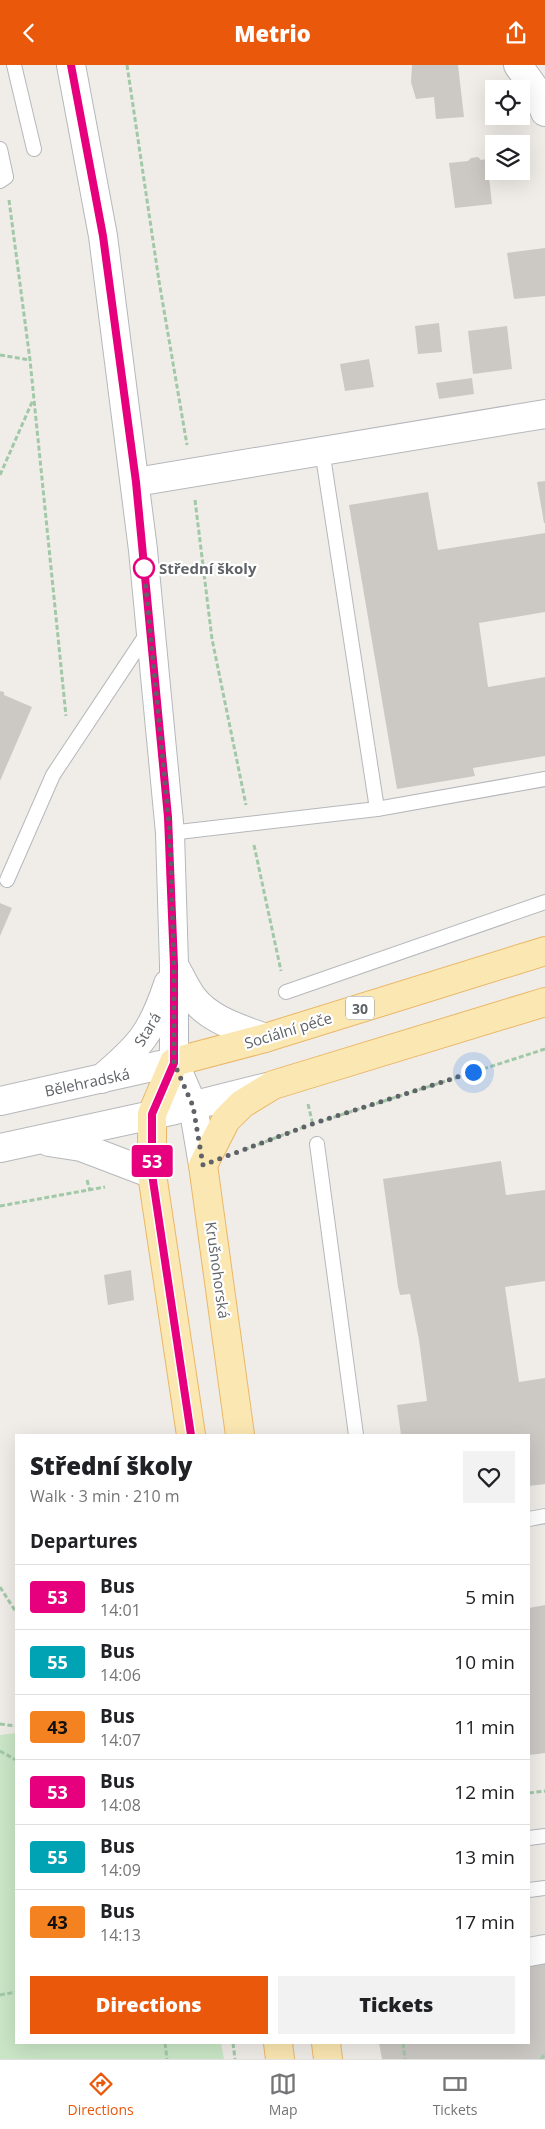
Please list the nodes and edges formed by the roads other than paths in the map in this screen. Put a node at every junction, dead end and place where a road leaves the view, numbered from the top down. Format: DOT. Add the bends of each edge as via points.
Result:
graph roads {
  1 [pos="14,65"];
  2 [pos="70,65"];
  3 [pos="518,65"];
  4 [pos="545,112"];
  5 [pos="0,149"];
  6 [pos="34,149"];
  7 [pos="0,181"];
  8 [pos="545,413"];
  9 [pos="322,450"];
  10 [pos="136,482"];
  11 [pos="150,629"];
  12 [pos="545,779"];
  13 [pos="377,809"];
  14 [pos="170,833"];
  15 [pos="6,880"];
  16 [pos="545,902"];
  17 [pos="545,951"];
  18 [pos="174,965"];
  19 [pos="286,992"];
  20 [pos="545,1002"];
  21 [pos="265,1039"];
  22 [pos="174,1063"];
  23 [pos="101,1079"];
  24 [pos="273,1085"];
  25 [pos="0,1101"];
  26 [pos="173,1110"];
  27 [pos="37,1140"];
  28 [pos="317,1144"];
  29 [pos="0,1147"];
  30 [pos="203,1165"];
  31 [pos="152,1174"];
  32 [pos="191,1434"];
  33 [pos="240,1434"];
  34 [pos="356,1434"];
  35 [pos="545,1516"];
  36 [pos="530,1519"];
  37 [pos="545,1836"];
  38 [pos="530,1838"];
  39 [pos="545,1888"];
  40 [pos="530,1890"];
  41 [pos="545,1949"];
  42 [pos="530,1952"];
  43 [pos="278,2044"];
  44 [pos="326,2044"];
  45 [pos="280,2059"];
  46 [pos="328,2059"];
  1 -- 6 [label="lane"];
  2 -- 10 [label="street, Stará" via="103,236"];
  3 -- 4 [label="street" via="537,92"];
  5 -- 7 [label="lane" via="6,177"];
  8 -- 9 [label="street"];
  9 -- 10 [label="street"];
  9 -- 13 [label="lane"];
  10 -- 11 [label="street, Stará"];
  11 -- 14 [label="street, Stará"];
  11 -- 15 [label="lane" via="53,775"];
  12 -- 13 [label="lane"];
  13 -- 14 [label="lane"];
  14 -- 18 [label="street, Stará"];
  16 -- 19 [label="lane"];
  17 -- 21 [label="main road, Sociální péče / 30"];
  18 -- 21 [label="street, Stará" via="192,997 207,1012"];
  18 -- 22 [label="street, Stará"];
  18 -- 23 [label="street, Stará" via="150,1031 130,1055"];
  20 -- 24 [label="main road"];
  21 -- 22 [label="main road, Sociální péče / 30"];
  22 -- 23 [label="street, Bělehradská"];
  22 -- 26 [label="main road"];
  22 -- 26 [label="street, Krušnohorská"];
  23 -- 25 [label="street, Bělehradská"];
  24 -- 26 [label="street"];
  24 -- 30 [label="main road" via="242,1104 226,1121"];
  26 -- 27 [label="street"];
  26 -- 30 [label="street, Krušnohorská"];
  26 -- 31 [label="main road"];
  27 -- 29 [label="street"];
  27 -- 31 [label="street" via="80,1147"];
  28 -- 34 [label="lane"];
  30 -- 33 [label="main road, Krušnohorská"];
  31 -- 32 [label="main road"];
  35 -- 36 [label="lane"];
  37 -- 38 [label="lane"];
  39 -- 40 [label="lane"];
  41 -- 42 [label="street"];
  43 -- 45 [label="main road"];
  44 -- 46 [label="main road"];
}
